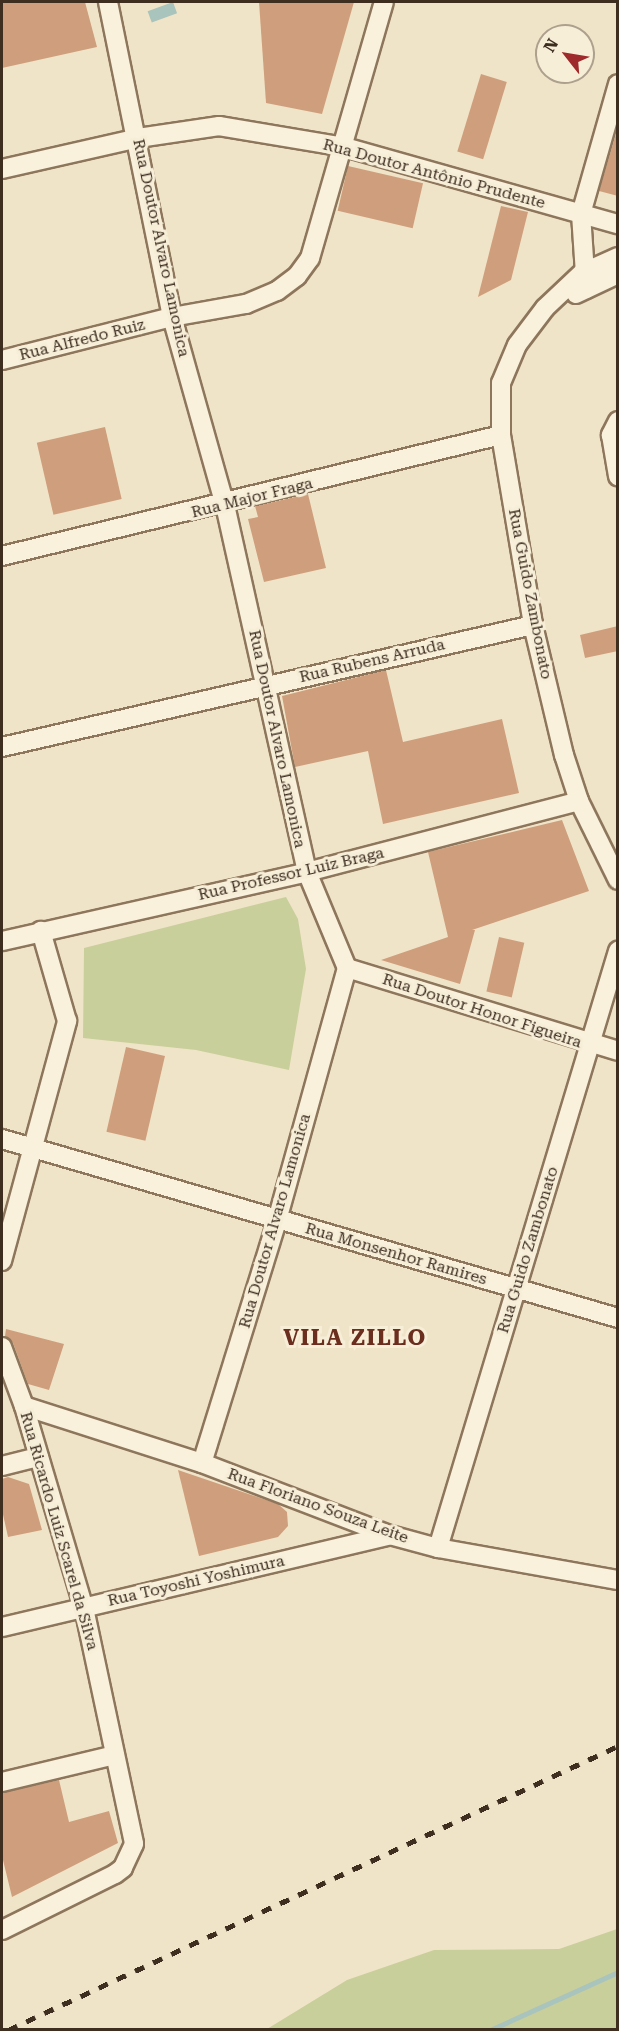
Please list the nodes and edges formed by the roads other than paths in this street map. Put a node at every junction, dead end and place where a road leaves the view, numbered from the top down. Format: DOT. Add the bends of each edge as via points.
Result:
graph roads {
  1 [pos="108,2"];
  2 [pos="384,2"];
  3 [pos="618,84"];
  4 [pos="138,138"];
  5 [pos="345,147"];
  6 [pos="2,169"];
  7 [pos="581,214"];
  8 [pos="618,224"];
  9 [pos="618,257"];
  10 [pos="618,274"];
  11 [pos="584,281"];
  12 [pos="172,317"];
  13 [pos="2,360"];
  14 [pos="618,421"];
  15 [pos="501,435"];
  16 [pos="618,476"];
  17 [pos="225,505"];
  18 [pos="2,556"];
  19 [pos="533,625"];
  20 [pos="266,685"];
  21 [pos="2,747"];
  22 [pos="579,801"];
  23 [pos="307,872"];
  24 [pos="618,880"];
  25 [pos="41,932"];
  26 [pos="2,941"];
  27 [pos="618,951"];
  28 [pos="347,968"];
  29 [pos="590,1045"];
  30 [pos="618,1051"];
  31 [pos="2,1139"];
  32 [pos="33,1149"];
  33 [pos="277,1221"];
  34 [pos="2,1261"];
  35 [pos="517,1288"];
  36 [pos="618,1318"];
  37 [pos="2,1347"];
  38 [pos="24,1406"];
  39 [pos="39,1456"];
  40 [pos="202,1463"];
  41 [pos="2,1466"];
  42 [pos="390,1535"];
  43 [pos="438,1548"];
  44 [pos="618,1580"];
  45 [pos="84,1608"];
  46 [pos="2,1627"];
  47 [pos="115,1755"];
  48 [pos="2,1782"];
  49 [pos="2,1930"];
  1 -- 4 [label="street, Rua Doutor Alvaro Lamonica"];
  2 -- 5 [label="street, Rua Alfredo Ruiz"];
  3 -- 7 [label="street"];
  4 -- 5 [label="street, Rua Doutor Antônio Prudente" via="219,126"];
  4 -- 6 [label="street, Rua Doutor Antônio Prudente"];
  4 -- 12 [label="street, Rua Doutor Alvaro Lamonica"];
  5 -- 7 [label="street, Rua Doutor Antônio Prudente"];
  5 -- 12 [label="street, Rua Alfredo Ruiz" via="310,258 297,276 277,291 246,304"];
  7 -- 8 [label="street, Rua Doutor Antônio Prudente"];
  7 -- 11 [label="street"];
  9 -- 11 [label="street, Rua Guido Zambonato"];
  10 -- 11 [label="street, Rua Guido Zambonato"];
  11 -- 15 [label="street, Rua Guido Zambonato" via="545,308 517,345 501,383"];
  12 -- 13 [label="street, Rua Alfredo Ruiz"];
  12 -- 17 [label="street, Rua Doutor Alvaro Lamonica"];
  14 -- 16 [label="street" via="611,435"];
  15 -- 17 [label="street, Rua Major Fraga"];
  15 -- 19 [label="street, Rua Guido Zambonato"];
  17 -- 18 [label="street, Rua Major Fraga"];
  17 -- 20 [label="street, Rua Doutor Alvaro Lamonica"];
  19 -- 20 [label="street, Rua Rubens Arruda"];
  19 -- 22 [label="street, Rua Guido Zambonato"];
  20 -- 21 [label="street, Rua Rubens Arruda"];
  20 -- 23 [label="street, Rua Doutor Alvaro Lamonica"];
  22 -- 23 [label="street, Rua Professor Luiz Braga"];
  22 -- 24 [label="street, Rua Guido Zambonato"];
  23 -- 25 [label="street, Rua Professor Luiz Braga"];
  23 -- 28 [label="street, Rua Doutor Alvaro Lamonica"];
  25 -- 26 [label="street, Rua Professor Luiz Braga"];
  25 -- 32 [label="street" via="67,1021"];
  27 -- 29 [label="street, Rua Guido Zambonato"];
  28 -- 29 [label="street, Rua Doutor Honor Figueira"];
  28 -- 33 [label="street, Rua Doutor Alvaro Lamonica"];
  29 -- 30 [label="street, Rua Doutor Honor Figueira"];
  29 -- 35 [label="street, Rua Guido Zambonato"];
  31 -- 32 [label="street, Rua Monsenhor Ramires"];
  32 -- 33 [label="street, Rua Monsenhor Ramires"];
  32 -- 34 [label="street"];
  33 -- 35 [label="street, Rua Monsenhor Ramires"];
  33 -- 40 [label="street, Rua Doutor Alvaro Lamonica"];
  35 -- 36 [label="street, Rua Monsenhor Ramires"];
  35 -- 43 [label="street, Rua Guido Zambonato"];
  37 -- 38 [label="street, Rua Ricardo Luiz Scarel da Silva"];
  38 -- 39 [label="street, Rua Ricardo Luiz Scarel da Silva"];
  38 -- 40 [label="street, Rua Floriano Souza Leite"];
  39 -- 41 [label="street"];
  39 -- 45 [label="street, Rua Ricardo Luiz Scarel da Silva"];
  40 -- 42 [label="street, Rua Floriano Souza Leite"];
  42 -- 43 [label="street, Rua Floriano Souza Leite"];
  42 -- 45 [label="street, Rua Toyoshi Yoshimura"];
  43 -- 44 [label="street, Rua Floriano Souza Leite"];
  45 -- 46 [label="street, Rua Toyoshi Yoshimura"];
  45 -- 47 [label="street, Rua Ricardo Luiz Scarel da Silva"];
  47 -- 48 [label="street"];
  47 -- 49 [label="street, Rua Ricardo Luiz Scarel da Silva" via="134,1844 129,1858 115,1874"];
}
